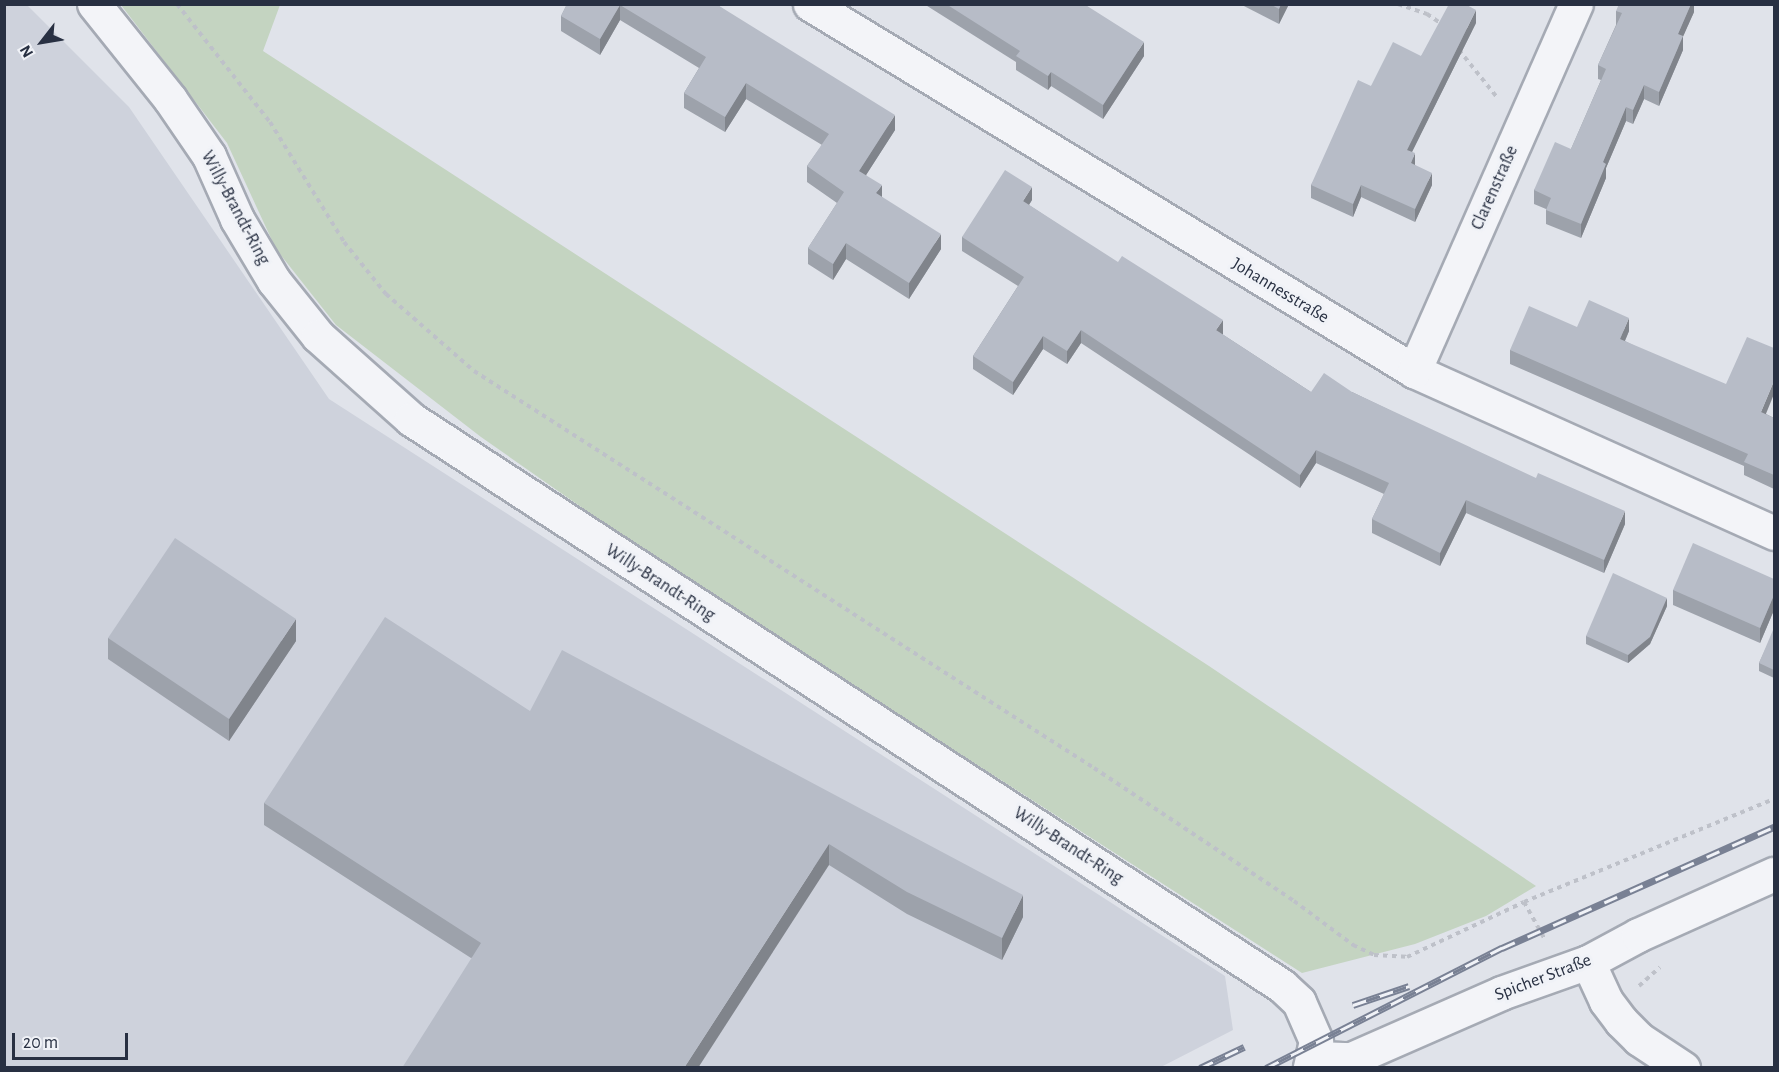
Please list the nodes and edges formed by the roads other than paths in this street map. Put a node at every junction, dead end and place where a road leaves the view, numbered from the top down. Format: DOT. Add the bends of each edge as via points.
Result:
graph roads {
  1 [pos="94,4"];
  2 [pos="810,4"];
  3 [pos="1576,4"];
  4 [pos="1414,371"];
  5 [pos="1774,532"];
  6 [pos="1774,874"];
  7 [pos="1588,962"];
  8 [pos="1312,1063"];
  9 [pos="1683,1068"];
  1 -- 8 [label="street, Willy-Brandt-Ring" via="170,99 209,156 237,219 274,281 318,336 411,420 1282,986 1299,1002 1310,1023 1316,1041"];
  2 -- 4 [label="street, Johannesstraße"];
  3 -- 4 [label="street, Clarenstraße"];
  4 -- 5 [label="street, Johannesstraße"];
  6 -- 7 [label="street, Spicher Straße" via="1638,935"];
  7 -- 8 [label="street, Spicher Straße" via="1501,993 1351,1059"];
  7 -- 9 [label="street" via="1606,1001 1621,1021 1639,1039"];
}
